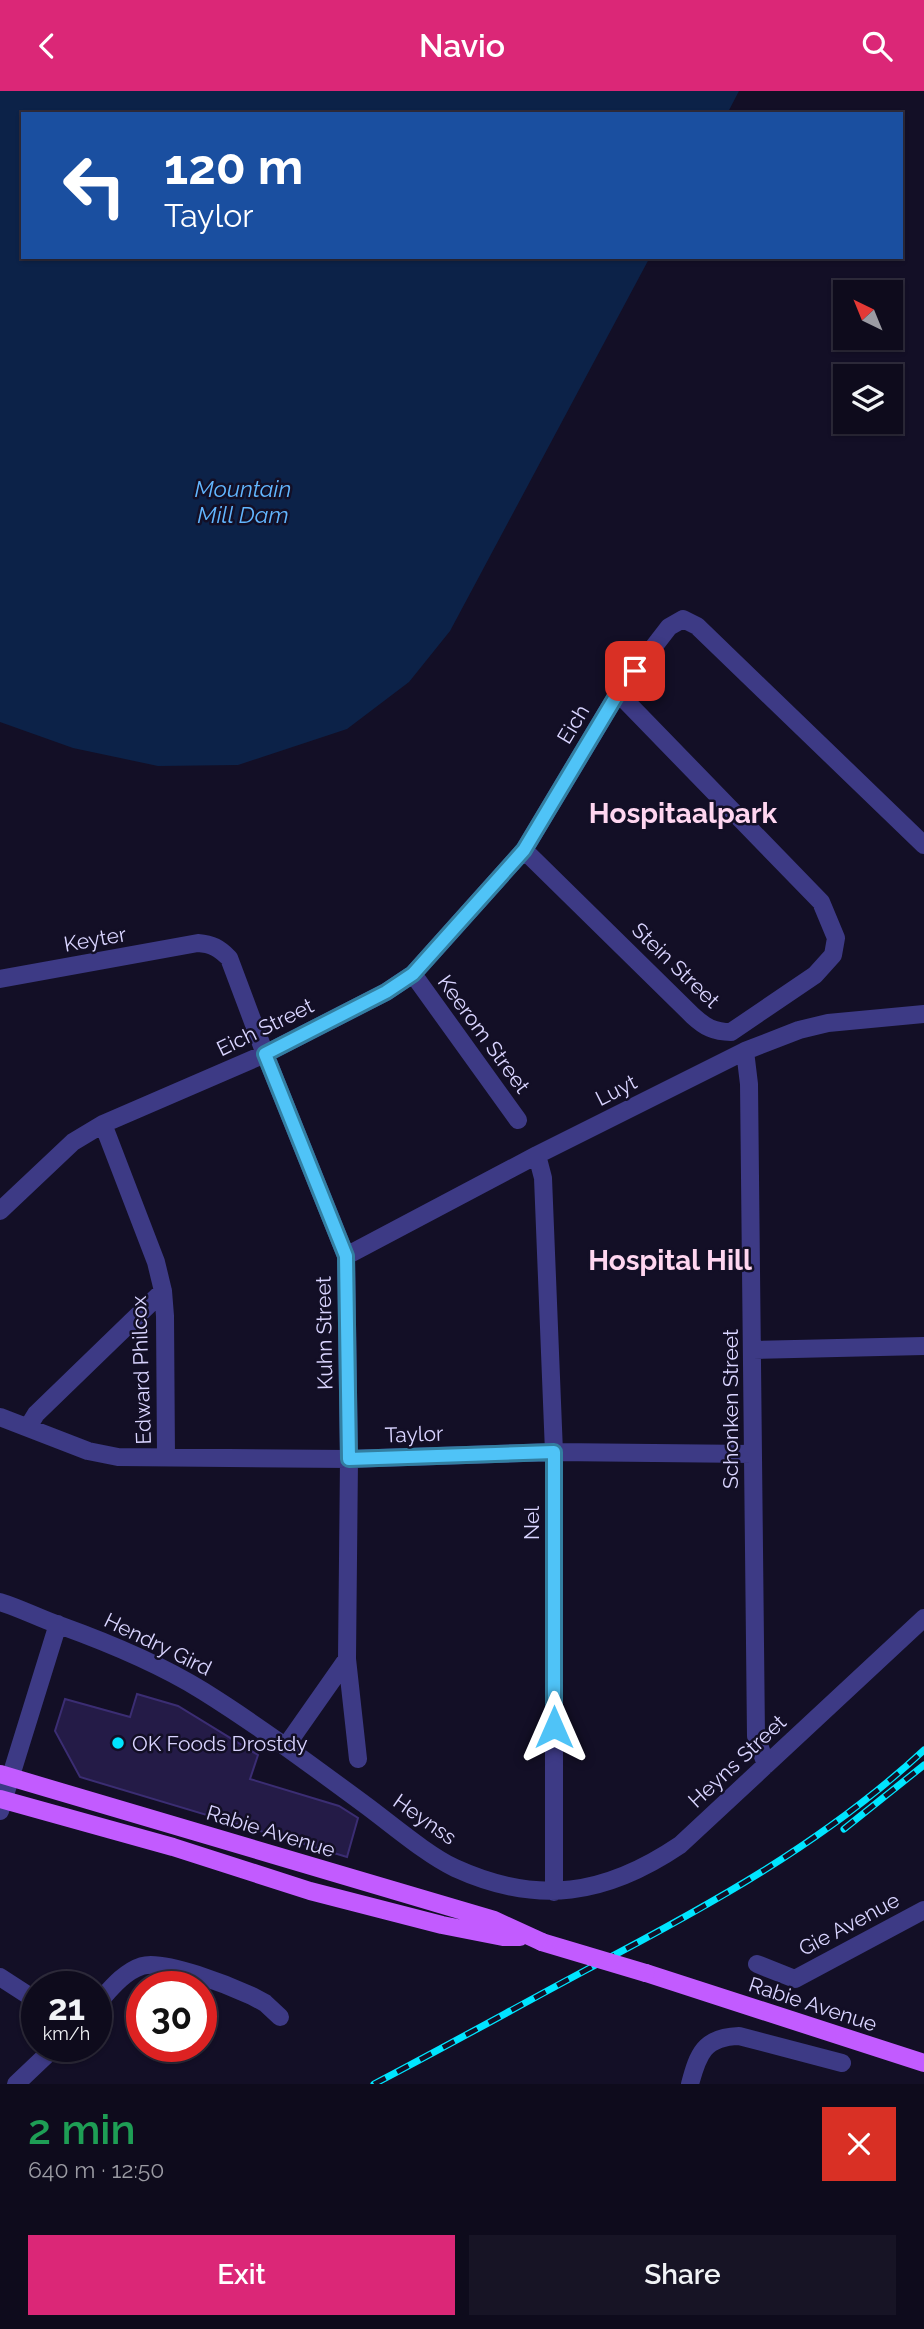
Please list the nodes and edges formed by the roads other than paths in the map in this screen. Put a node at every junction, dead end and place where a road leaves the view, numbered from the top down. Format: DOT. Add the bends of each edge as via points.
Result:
graph roads {
  1 [pos="618,693"];
  2 [pos="924,845"];
  3 [pos="524,850"];
  4 [pos="198,943"];
  5 [pos="413,974"];
  6 [pos="0,979"];
  7 [pos="924,1014"];
  8 [pos="745,1051"];
  9 [pos="265,1054"];
  10 [pos="518,1120"];
  11 [pos="103,1124"];
  12 [pos="537,1155"];
  13 [pos="0,1212"];
  14 [pos="346,1256"];
  15 [pos="163,1291"];
  16 [pos="924,1346"];
  17 [pos="753,1350"];
  18 [pos="0,1417"];
  19 [pos="28,1427"];
  20 [pos="554,1452"];
  21 [pos="753,1454"];
  22 [pos="166,1457"];
  23 [pos="349,1459"];
  24 [pos="0,1602"];
  25 [pos="924,1618"];
  26 [pos="58,1624"];
  27 [pos="347,1658"];
  28 [pos="286,1746"];
  29 [pos="358,1759"];
  30 [pos="766,1765"];
  31 [pos="5,1776"];
  32 [pos="1,1804"];
  33 [pos="554,1892"];
  34 [pos="924,1910"];
  35 [pos="534,1940"];
  36 [pos="757,1963"];
  37 [pos="0,1977"];
  38 [pos="112,1988"];
  39 [pos="21,1991"];
  40 [pos="280,2017"];
  41 [pos="39,2062"];
  42 [pos="842,2063"];
  43 [pos="924,2063"];
  44 [pos="16,2084"];
  45 [pos="690,2084"];
  1 -- 2 [label="street, Eich" via="669,627 684,619 697,626"];
  1 -- 3 [label="street, Eich"];
  1 -- 3 [label="street, Stein Street" via="821,902 836,938 834,955 815,975 731,1032 718,1032 693,1016"];
  3 -- 5 [label="street, Eich Street"];
  4 -- 6 [label="street, Keyter"];
  4 -- 9 [label="street, Kuhn Street" via="211,944 229,958"];
  5 -- 9 [label="street, Eich Street"];
  5 -- 10 [label="street, Keerom Street"];
  7 -- 8 [label="street, Luyt" via="828,1023"];
  8 -- 12 [label="street, Luyt"];
  8 -- 17 [label="street, Schonken Street"];
  9 -- 11 [label="street, Eich Street"];
  9 -- 14 [label="street, Kuhn Street"];
  11 -- 13 [label="street, Eich Street" via="74,1142"];
  11 -- 15 [label="street, Edward Philcox"];
  12 -- 14 [label="street, Luyt"];
  12 -- 20 [label="street, Nel" via="543,1178"];
  14 -- 23 [label="street, Kuhn Street"];
  15 -- 19 [label="street"];
  15 -- 22 [label="street, Edward Philcox"];
  16 -- 17 [label="street"];
  17 -- 21 [label="street, Schonken Street"];
  18 -- 19 [label="street, Taylor"];
  19 -- 22 [label="street, Taylor" via="88,1451 118,1457"];
  20 -- 21 [label="street, Taylor"];
  20 -- 23 [label="street, Taylor"];
  20 -- 33 [label="street, Nel"];
  21 -- 30 [label="street, Schonken Street" via="756,1736"];
  22 -- 23 [label="street, Taylor"];
  23 -- 27 [label="street, Kuhn Street"];
  24 -- 26 [label="street, Hendry Gird"];
  25 -- 30 [label="street, Heyns Street"];
  26 -- 28 [label="street, Hendry Gird" via="139,1656 202,1690"];
  26 -- 31 [label="street"];
  27 -- 28 [label="street"];
  27 -- 29 [label="street, Kuhn Street"];
  28 -- 33 [label="street, Heynss" via="455,1868 498,1884"];
  30 -- 33 [label="street, Heyns Street" via="680,1845 650,1865 595,1886"];
  31 -- 32 [label="street"];
  31 -- 35 [label="main road, Rabie Avenue" via="494,1920"];
  32 -- 35 [label="main road, Rabie Avenue" via="173,1847 310,1891 503,1937"];
  34 -- 36 [label="street, Gie Avenue" via="795,1979"];
  35 -- 43 [label="main road, Rabie Avenue, bridge"];
  37 -- 39 [label="street"];
  38 -- 40 [label="street" via="133,1969 163,1965 253,1996"];
  41 -- 44 [label="street"];
  42 -- 45 [label="street" via="724,2036 701,2052"];
}
